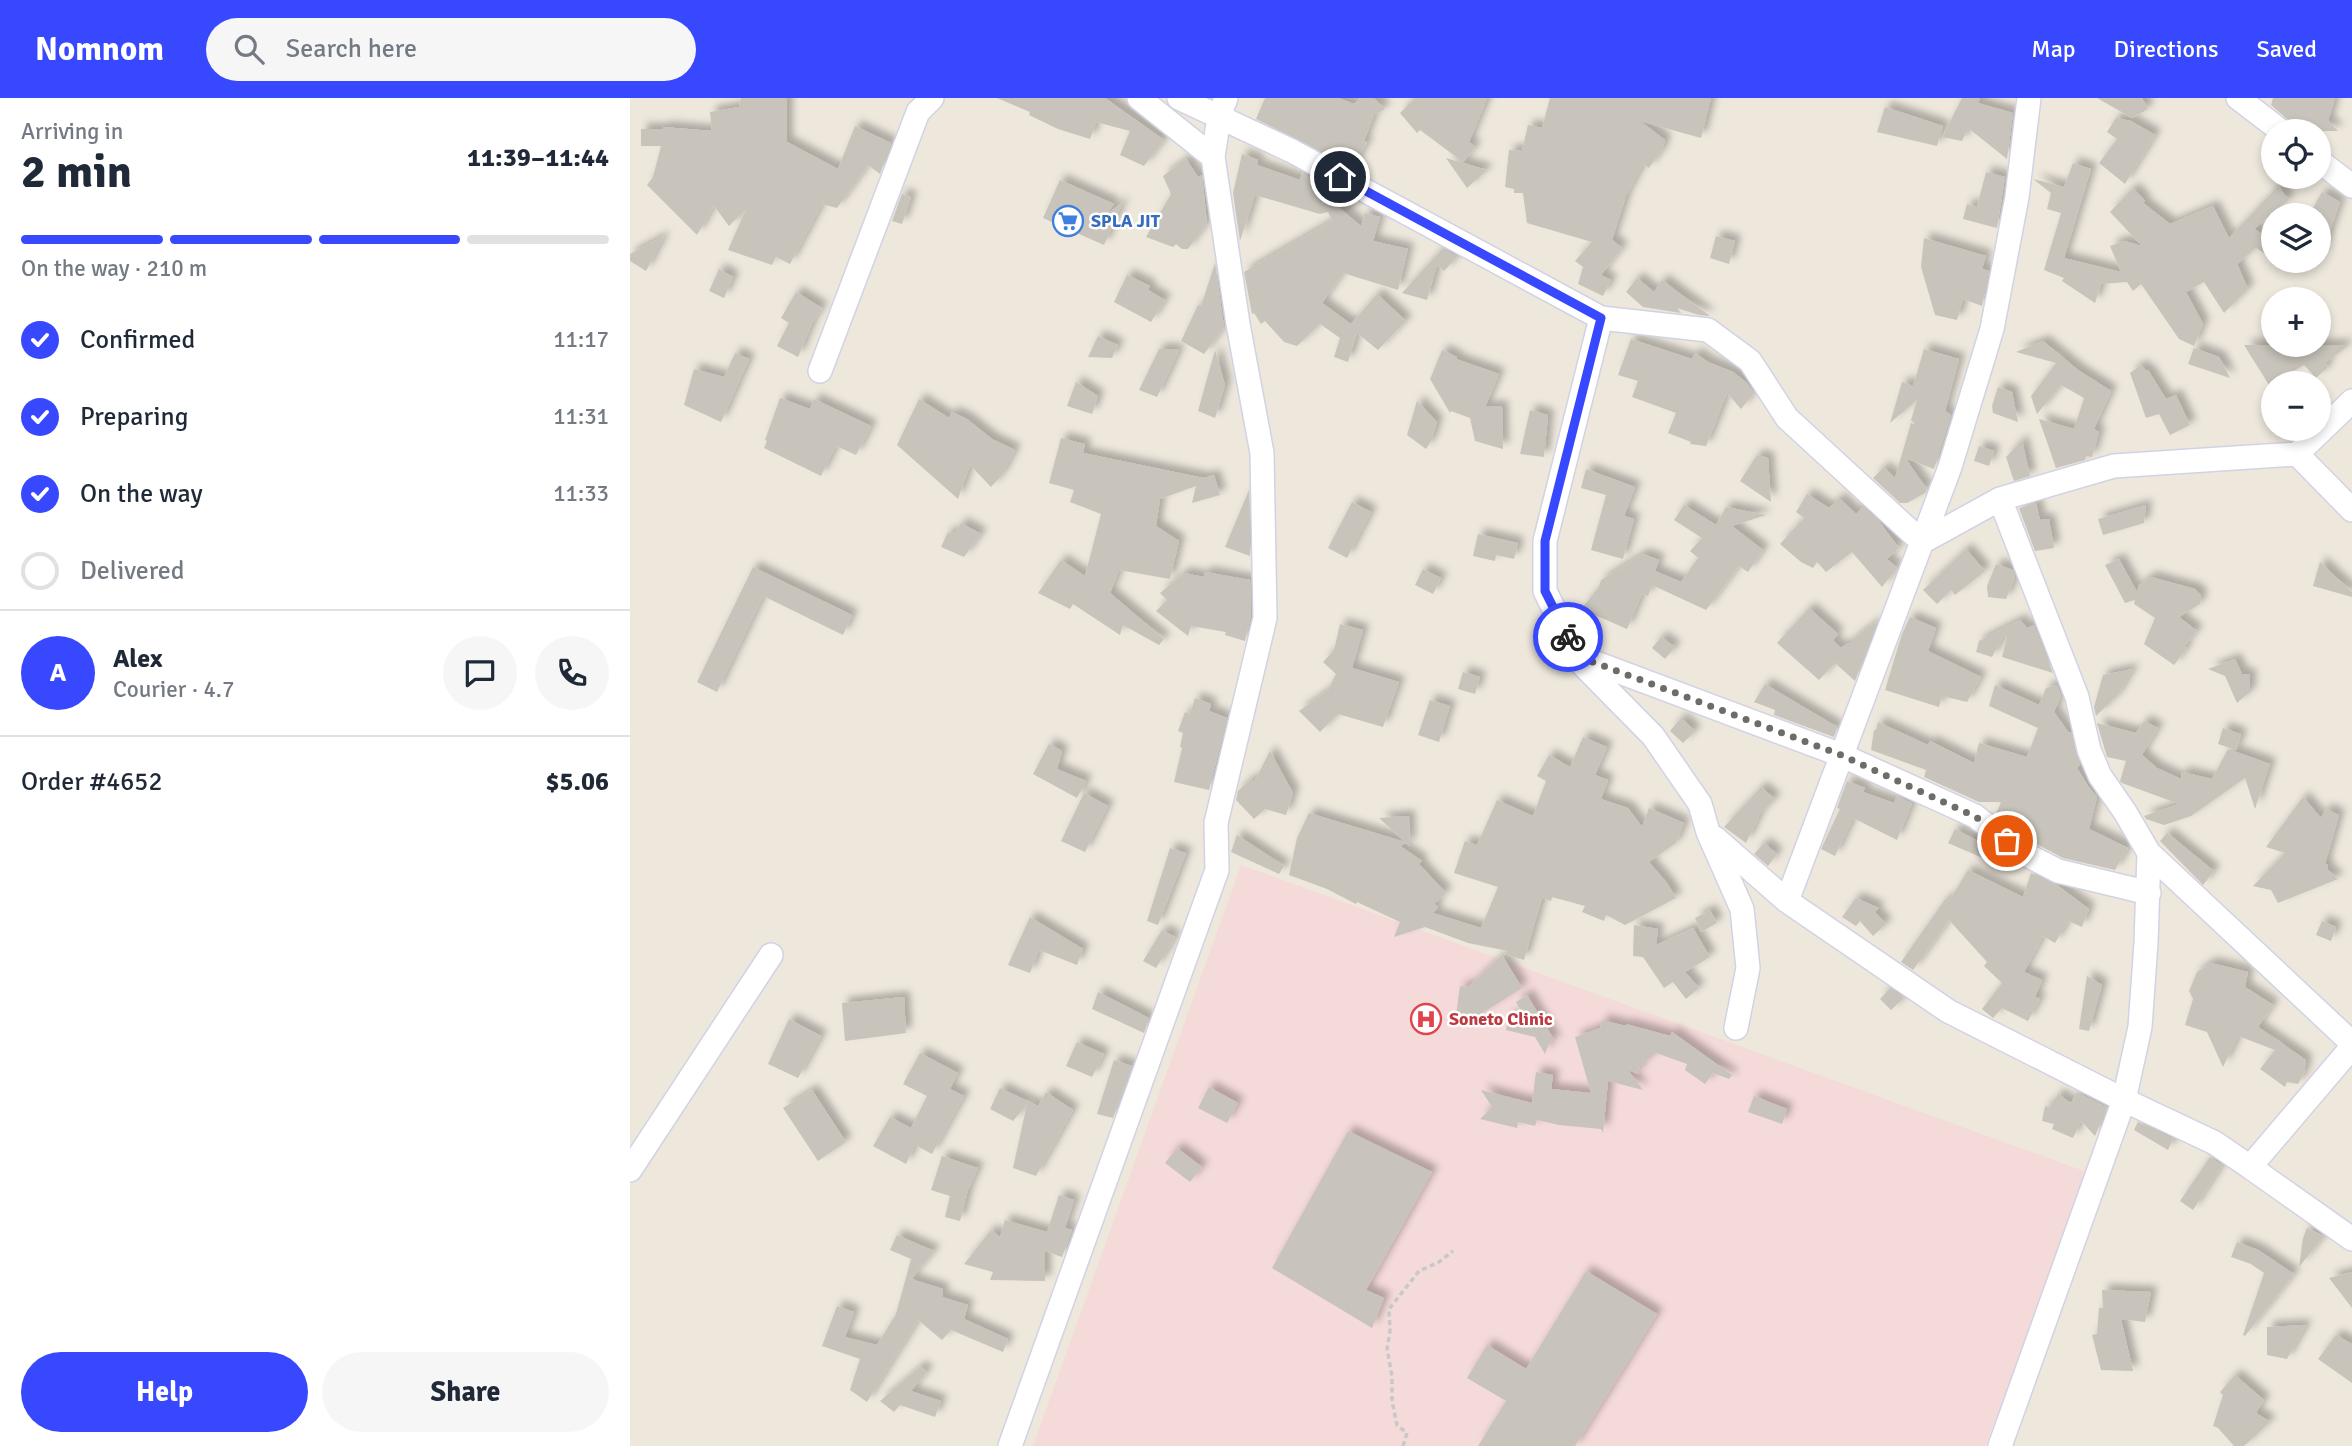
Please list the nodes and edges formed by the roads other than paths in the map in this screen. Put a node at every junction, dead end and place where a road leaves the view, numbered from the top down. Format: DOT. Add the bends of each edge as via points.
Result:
graph roads {
  1 [pos="932,98"];
  2 [pos="1139,98"];
  3 [pos="1179,98"];
  4 [pos="2029,98"];
  5 [pos="2238,98"];
  6 [pos="1222,107"];
  7 [pos="2265,119"];
  8 [pos="1213,157"];
  9 [pos="2331,169"];
  10 [pos="2352,186"];
  11 [pos="1601,318"];
  12 [pos="820,371"];
  13 [pos="2352,401"];
  14 [pos="2297,454"];
  15 [pos="2000,499"];
  16 [pos="2352,510"];
  17 [pos="1922,542"];
  18 [pos="1577,656"];
  19 [pos="1841,755"];
  20 [pos="1708,832"];
  21 [pos="2149,853"];
  22 [pos="2148,893"];
  23 [pos="1787,901"];
  24 [pos="771,955"];
  25 [pos="1736,1028"];
  26 [pos="2352,1045"];
  27 [pos="2124,1100"];
  28 [pos="2250,1167"];
  29 [pos="630,1170"];
  30 [pos="2352,1239"];
  31 [pos="1010,1446"];
  32 [pos="2000,1446"];
  1 -- 12 [label="street" via="918,112"];
  2 -- 8 [label="street"];
  3 -- 6 [label="street"];
  4 -- 17 [label="street" via="2017,197 1992,328"];
  5 -- 7 [label="street"];
  6 -- 8 [label="street"];
  6 -- 11 [label="street" via="1292,152"];
  8 -- 31 [label="street" via="1262,453 1265,618 1216,823 1217,870"];
  9 -- 10 [label="street"];
  11 -- 17 [label="street" via="1708,330 1750,361 1787,418"];
  11 -- 18 [label="street" via="1545,541 1545,591"];
  13 -- 14 [label="street"];
  14 -- 15 [label="street" via="2114,466"];
  14 -- 16 [label="street"];
  15 -- 17 [label="street"];
  15 -- 21 [label="street" via="2077,697 2089,750 2100,776"];
  17 -- 19 [label="street"];
  18 -- 19 [label="street"];
  18 -- 20 [label="street" via="1653,736 1700,804"];
  19 -- 22 [label="street" via="1976,817 2023,853 2058,871"];
  19 -- 23 [label="street"];
  20 -- 23 [label="street"];
  20 -- 25 [label="street" via="1742,909 1748,968"];
  21 -- 22 [label="street"];
  21 -- 26 [label="street"];
  22 -- 27 [label="street" via="2140,1027"];
  23 -- 27 [label="street" via="1948,1011"];
  24 -- 29 [label="street"];
  26 -- 28 [label="street"];
  27 -- 28 [label="street" via="2215,1143"];
  27 -- 32 [label="street"];
  28 -- 30 [label="street"];
}
